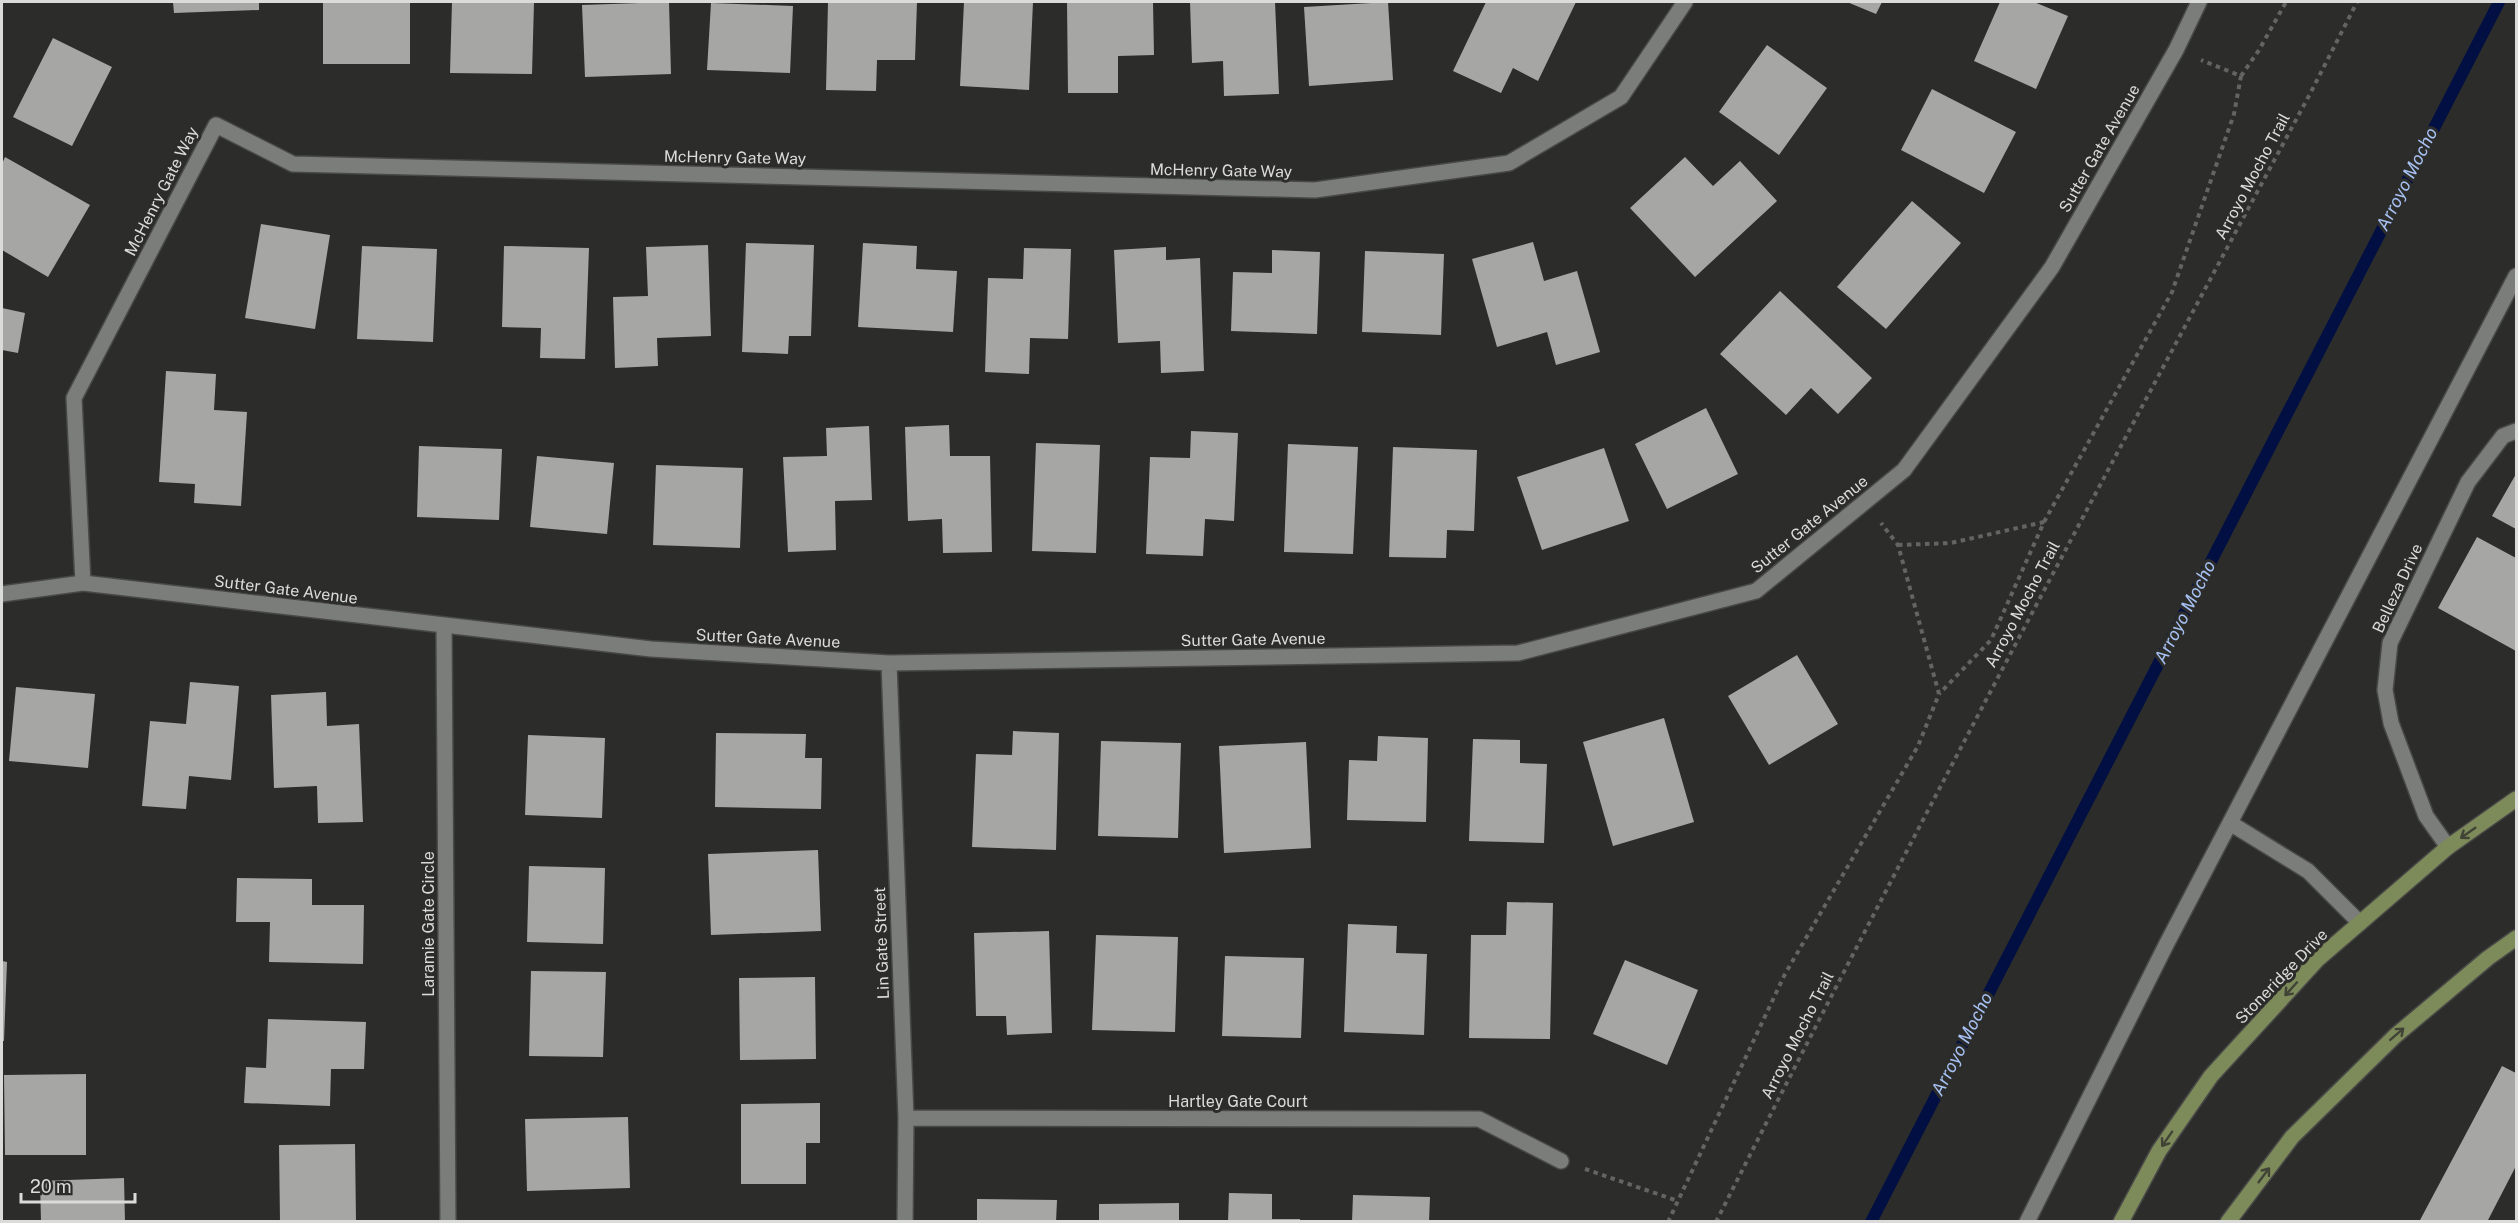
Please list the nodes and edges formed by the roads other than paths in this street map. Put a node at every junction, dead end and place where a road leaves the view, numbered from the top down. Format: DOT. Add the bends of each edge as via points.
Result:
graph roads {
  1 [pos="1685,2"];
  2 [pos="2199,2"];
  3 [pos="2517,276"];
  4 [pos="2517,431"];
  5 [pos="83,583"];
  6 [pos="2,594"];
  7 [pos="444,626"];
  8 [pos="889,663"];
  9 [pos="2517,799"];
  10 [pos="2230,823"];
  11 [pos="2448,847"];
  12 [pos="2360,923"];
  13 [pos="2517,938"];
  14 [pos="906,1118"];
  15 [pos="1561,1161"];
  16 [pos="448,1221"];
  17 [pos="905,1221"];
  18 [pos="2027,1221"];
  19 [pos="2121,1221"];
  20 [pos="2228,1221"];
  1 -- 5 [label="street, McHenry Gate Way" via="1621,98 1509,163 1315,190 293,164 216,125 74,398"];
  2 -- 8 [label="street, Sutter Gate Avenue" via="2176,50 2052,267 1904,470 1756,591 1518,653"];
  3 -- 10 [label="street"];
  4 -- 11 [label="street, Belleza Drive" via="2503,436 2468,482 2390,643 2385,690 2391,723 2426,816"];
  5 -- 6 [label="street, Sutter Gate Avenue"];
  5 -- 7 [label="street, Sutter Gate Avenue"];
  7 -- 8 [label="street, Sutter Gate Avenue" via="651,649"];
  7 -- 16 [label="street, Laramie Gate Circle"];
  8 -- 14 [label="street, Lin Gate Street"];
  9 -- 11 [label="main road, Stoneridge Drive, one-way"];
  10 -- 12 [label="street" via="2308,872"];
  10 -- 18 [label="street"];
  11 -- 12 [label="main road, Stoneridge Drive"];
  12 -- 19 [label="main road, Stoneridge Drive, one-way" via="2318,959 2211,1076 2159,1151"];
  20 -- 13 [label="main road, one-way" via="2292,1137 2394,1036"];
  14 -- 15 [label="street, Hartley Gate Court" via="1479,1119"];
  14 -- 17 [label="street, Lin Gate Street"];
}
